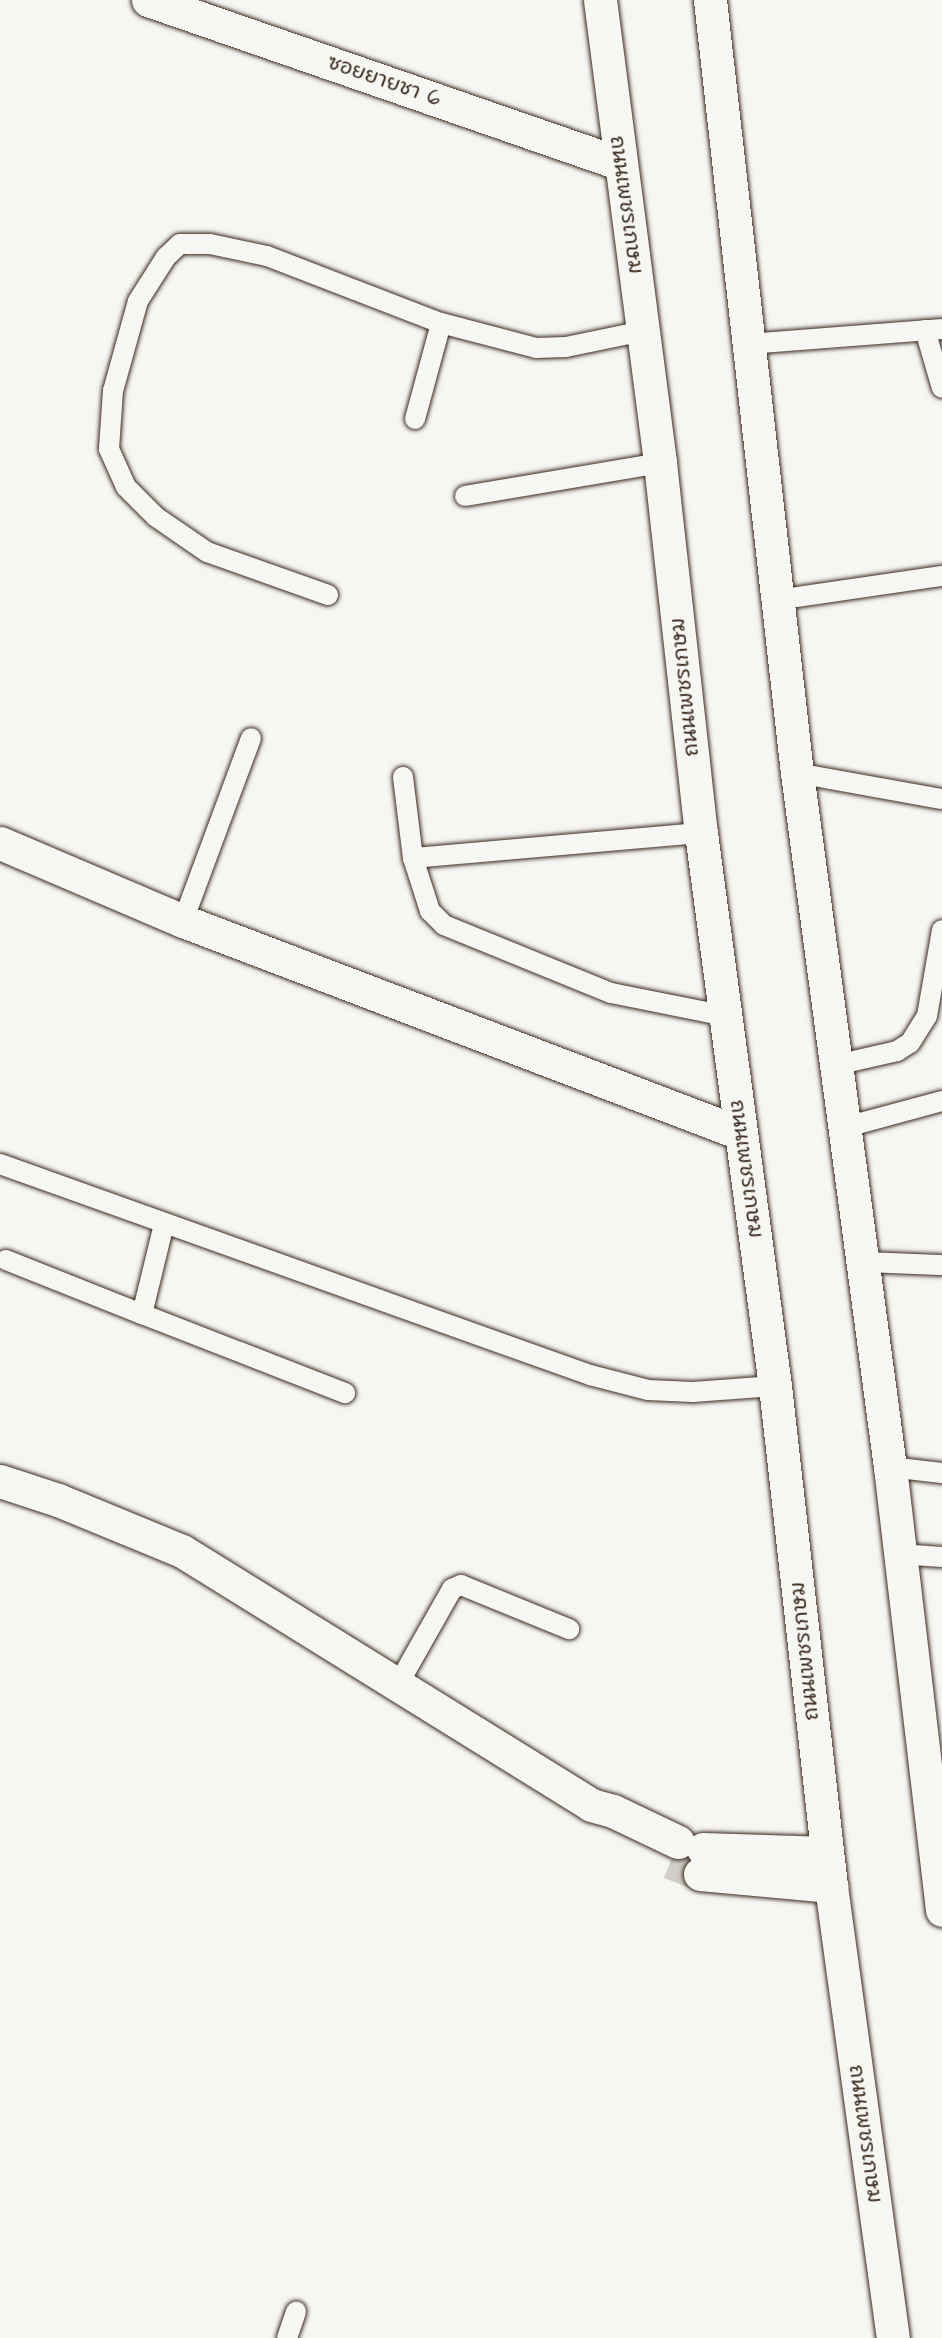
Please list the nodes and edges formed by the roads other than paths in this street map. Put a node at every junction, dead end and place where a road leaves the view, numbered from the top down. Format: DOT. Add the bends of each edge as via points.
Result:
graph roads {
  1 [pos="148,0"];
  2 [pos="600,0"];
  3 [pos="711,0"];
  4 [pos="620,163"];
  5 [pos="441,323"];
  6 [pos="933,330"];
  7 [pos="643,331"];
  8 [pos="748,344"];
  9 [pos="942,388"];
  10 [pos="415,419"];
  11 [pos="660,463"];
  12 [pos="465,496"];
  13 [pos="942,576"];
  14 [pos="328,595"];
  15 [pos="777,600"];
  16 [pos="251,738"];
  17 [pos="797,772"];
  18 [pos="403,777"];
  19 [pos="942,799"];
  20 [pos="701,833"];
  21 [pos="0,843"];
  22 [pos="413,858"];
  23 [pos="183,921"];
  24 [pos="942,930"];
  25 [pos="726,1016"];
  26 [pos="836,1065"];
  27 [pos="942,1101"];
  28 [pos="846,1127"];
  29 [pos="740,1133"];
  30 [pos="0,1164"];
  31 [pos="164,1224"];
  32 [pos="6,1260"];
  33 [pos="863,1262"];
  34 [pos="942,1265"];
  35 [pos="142,1314"];
  36 [pos="776,1386"];
  37 [pos="345,1393"];
  38 [pos="890,1467"];
  39 [pos="942,1473"];
  40 [pos="0,1481"];
  41 [pos="899,1554"];
  42 [pos="942,1557"];
  43 [pos="569,1629"];
  44 [pos="396,1688"];
  45 [pos="935,1802"];
  46 [pos="828,1853"];
  47 [pos="688,1857"];
  48 [pos="831,1886"];
  49 [pos="942,1910"];
  50 [pos="296,2312"];
  51 [pos="287,2338"];
  52 [pos="893,2338"];
  1 -- 4 [label="main road, ซอยยายชา 6"];
  2 -- 4 [label="main road, ถนนเพชรเกษม"];
  3 -- 8 [label="main road"];
  4 -- 7 [label="main road, ถนนเพชรเกษม"];
  5 -- 7 [label="lane" via="536,348 566,347"];
  5 -- 10 [label="lane"];
  5 -- 14 [label="lane" via="267,256 210,244 180,244 166,257 138,301 113,392 109,449 126,487 156,517 207,552"];
  6 -- 8 [label="lane"];
  6 -- 9 [label="lane"];
  7 -- 11 [label="main road, ถนนเพชรเกษม"];
  8 -- 15 [label="main road"];
  11 -- 12 [label="lane"];
  11 -- 20 [label="main road, ถนนเพชรเกษม"];
  13 -- 15 [label="lane"];
  15 -- 17 [label="main road"];
  16 -- 23 [label="lane"];
  17 -- 19 [label="lane"];
  17 -- 26 [label="main road"];
  18 -- 22 [label="lane"];
  20 -- 22 [label="lane"];
  20 -- 25 [label="main road, ถนนเพชรเกษม"];
  21 -- 23 [label="main road"];
  22 -- 25 [label="lane" via="430,911 462,934 611,993"];
  23 -- 29 [label="main road"];
  24 -- 26 [label="lane" via="927,1016 910,1043 897,1051"];
  25 -- 29 [label="main road, ถนนเพชรเกษม"];
  26 -- 28 [label="main road"];
  27 -- 28 [label="lane"];
  28 -- 33 [label="main road"];
  29 -- 36 [label="main road, ถนนเพชรเกษม"];
  30 -- 31 [label="lane"];
  31 -- 35 [label="lane"];
  31 -- 36 [label="lane" via="590,1375 648,1390 693,1392"];
  32 -- 35 [label="lane"];
  33 -- 34 [label="lane"];
  33 -- 38 [label="main road"];
  35 -- 37 [label="lane"];
  36 -- 46 [label="main road, ถนนเพชรเกษม"];
  38 -- 39 [label="lane"];
  38 -- 41 [label="main road"];
  40 -- 44 [label="main road" via="58,1500 182,1551"];
  41 -- 42 [label="lane"];
  41 -- 45 [label="main road"];
  43 -- 44 [label="lane" via="461,1585 452,1589"];
  44 -- 47 [label="main road" via="591,1805 613,1811"];
  45 -- 49 [label="main road"];
  46 -- 47 [label="main road"];
  46 -- 48 [label="main road, ถนนเพชรเกษม"];
  47 -- 48 [label="main road"];
  48 -- 52 [label="main road, ถนนเพชรเกษม"];
  50 -- 51 [label="lane"];
}
